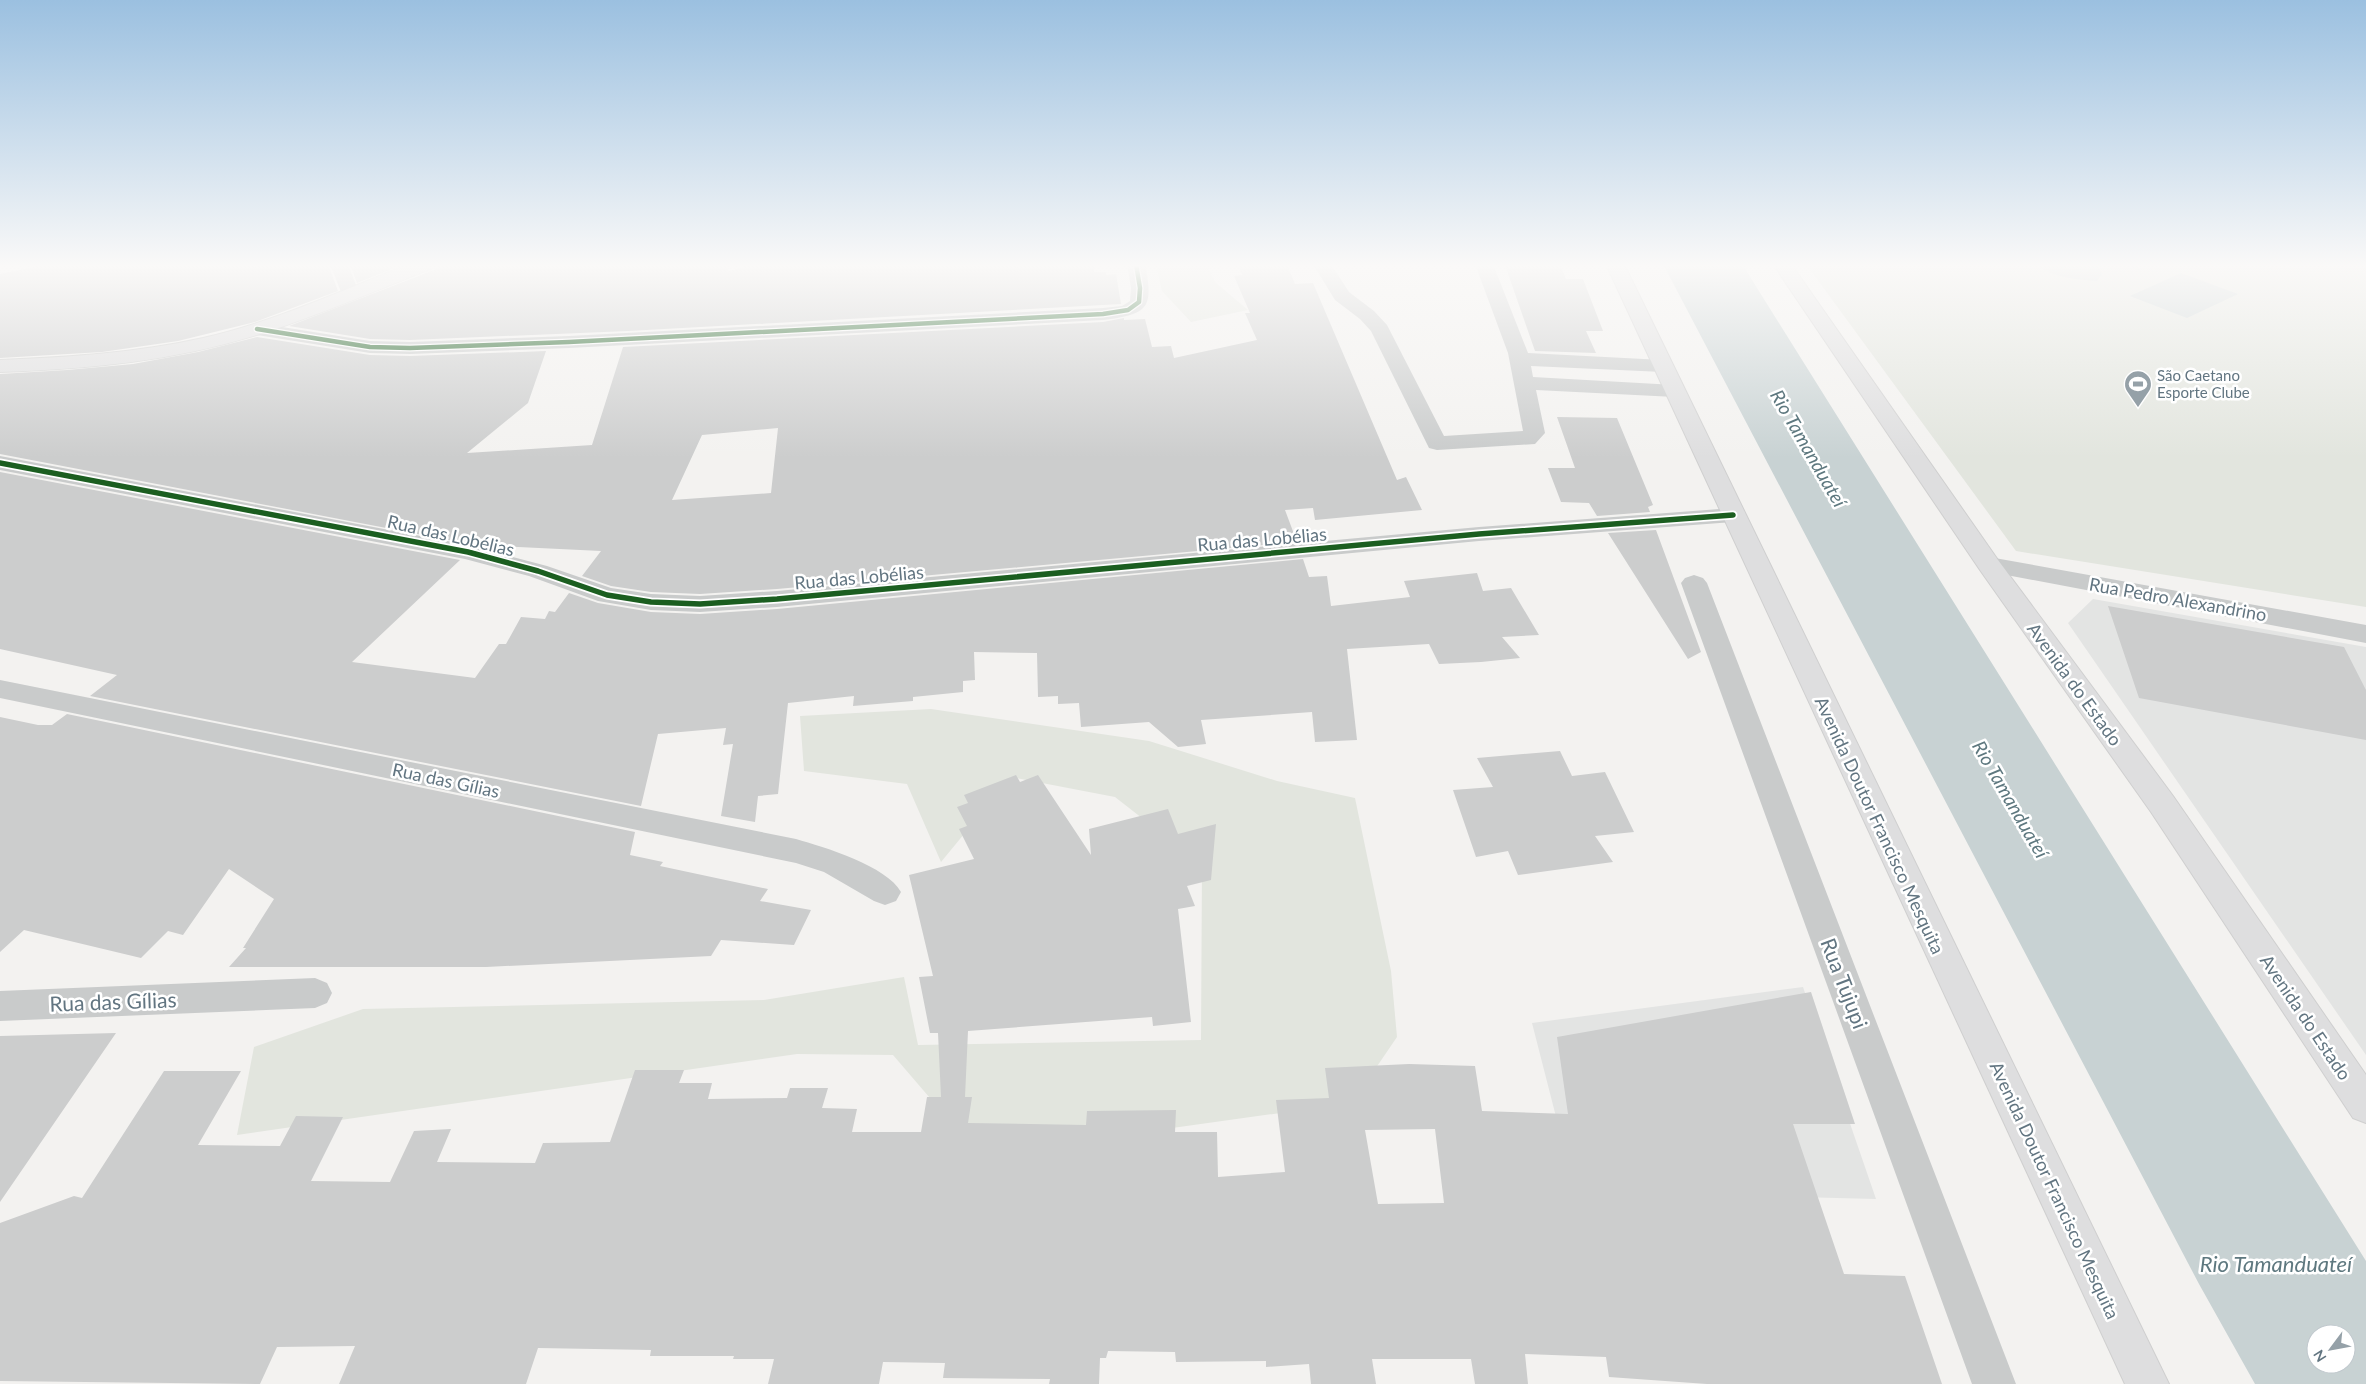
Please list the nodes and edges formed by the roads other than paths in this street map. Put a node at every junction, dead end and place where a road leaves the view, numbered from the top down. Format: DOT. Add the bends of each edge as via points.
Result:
graph roads {
  1 [pos="261,329"];
  2 [pos="825,329"];
  3 [pos="1380,329"];
  4 [pos="1508,329"];
  5 [pos="1645,329"];
  6 [pos="1826,329"];
  7 [pos="257,330"];
  8 [pos="1519,359"];
  9 [pos="0,366"];
  10 [pos="1669,379"];
  11 [pos="1525,383"];
  12 [pos="0,463"];
  13 [pos="1733,515"];
  14 [pos="1989,565"];
  15 [pos="1694,583"];
  16 [pos="2366,634"];
  17 [pos="0,689"];
  18 [pos="885,892"];
  19 [pos="315,993"];
  20 [pos="0,1006"];
  21 [pos="2366,1106"];
  22 [pos="1994,1384"];
  23 [pos="2147,1384"];
  1 -- 7 [label="main road"];
  2 -- 7 [label="street" via="410,348 370,347"];
  3 -- 11 [label="street" via="1437,443 1532,437"];
  4 -- 8 [label="street"];
  5 -- 10 [label="main road, Avenida Doutor Francisco Mesquita"];
  6 -- 14 [label="main road, Avenida do Estado"];
  7 -- 9 [label="main road" via="151,354 82,363"];
  8 -- 10 [label="street"];
  8 -- 11 [label="street"];
  10 -- 11 [label="street"];
  10 -- 13 [label="main road, Avenida Doutor Francisco Mesquita"];
  12 -- 13 [label="street, Rua das Lobélias" via="468,552 538,571 607,595 651,602 700,604 1478,534"];
  13 -- 23 [label="main road, Avenida Doutor Francisco Mesquita"];
  14 -- 16 [label="street, Rua Pedro Alexandrino"];
  14 -- 21 [label="main road, Avenida do Estado" via="2162,804"];
  15 -- 22 [label="street, Rua Tujupi"];
  17 -- 18 [label="street, Rua das Gílias" via="796,851 835,863"];
  19 -- 20 [label="street, Rua das Gílias"];
}
